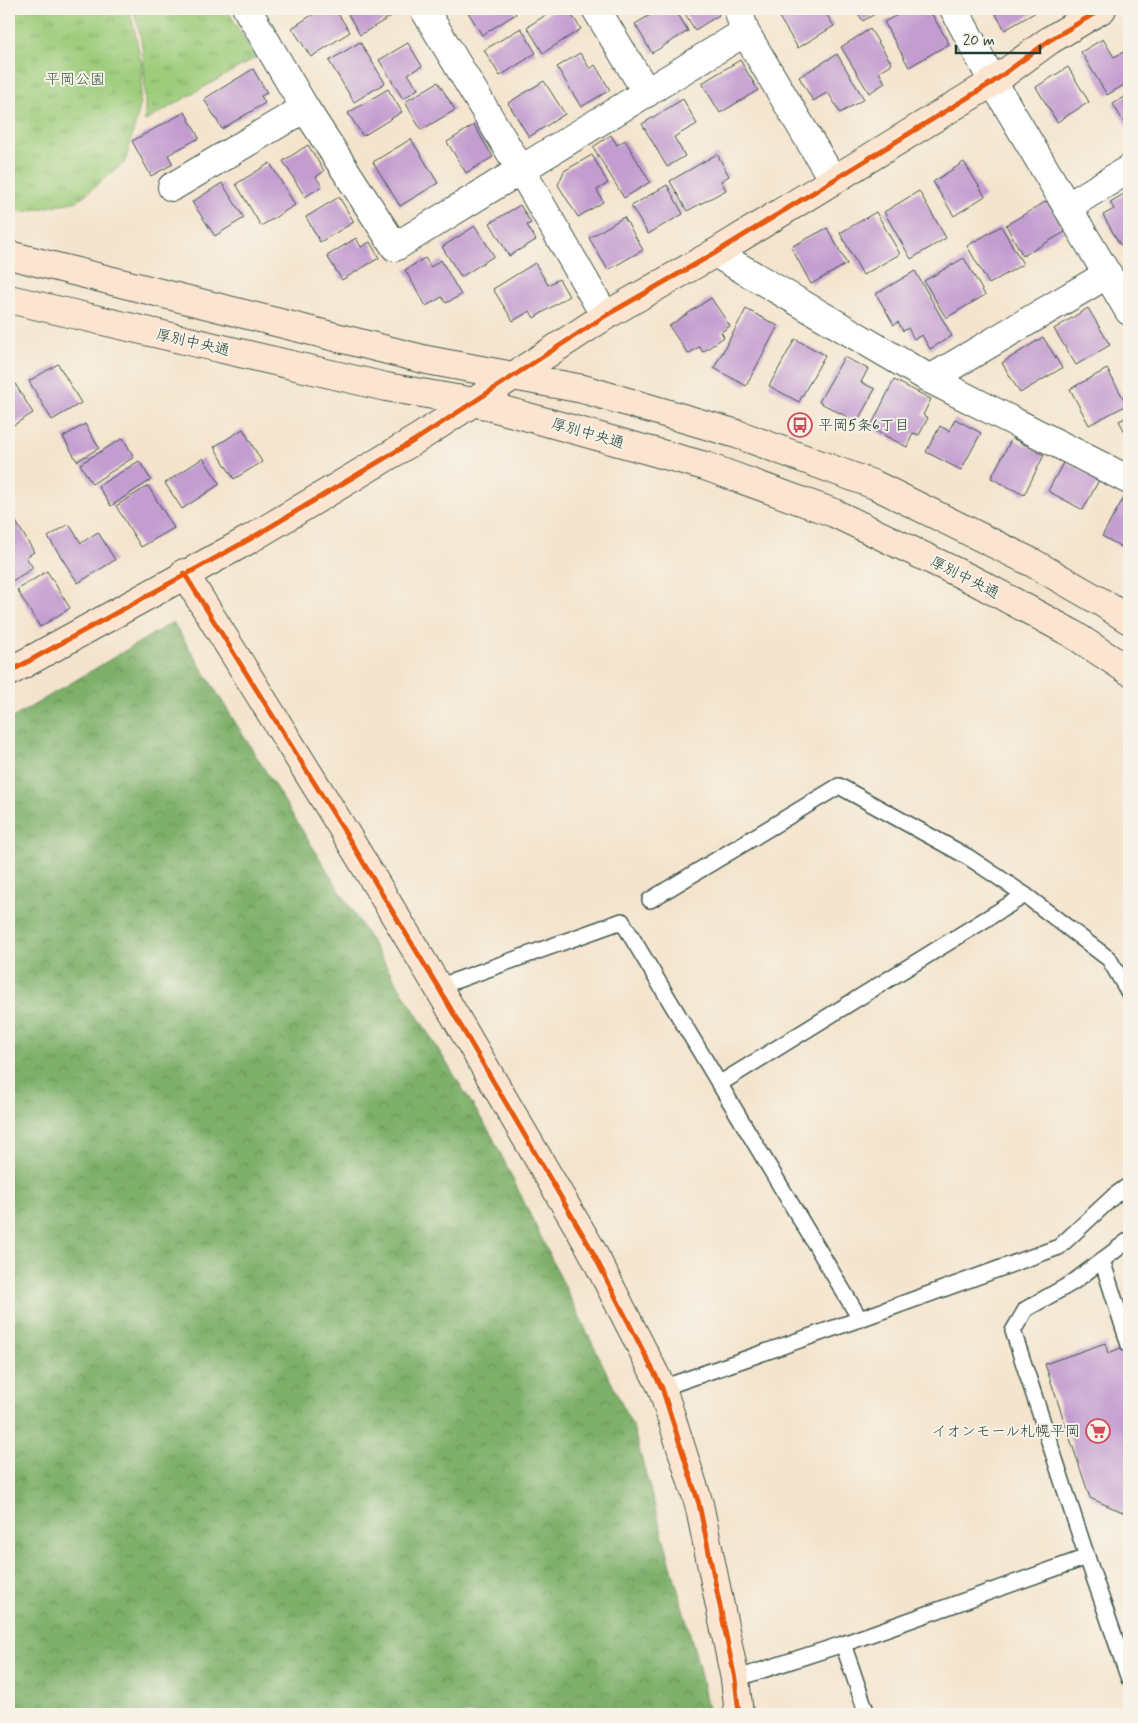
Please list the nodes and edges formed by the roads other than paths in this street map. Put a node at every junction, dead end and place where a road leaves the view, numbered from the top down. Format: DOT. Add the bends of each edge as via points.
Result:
graph roads {
  1 [pos="247,9"];
  2 [pos="424,9"];
  3 [pos="596,9"];
  4 [pos="954,9"];
  5 [pos="1102,9"];
  6 [pos="741,20"];
  7 [pos="993,82"];
  8 [pos="647,93"];
  9 [pos="305,108"];
  10 [pos="1129,169"];
  11 [pos="521,170"];
  12 [pos="834,180"];
  13 [pos="172,187"];
  14 [pos="1068,206"];
  15 [pos="715,253"];
  16 [pos="9,255"];
  17 [pos="1108,274"];
  18 [pos="9,299"];
  19 [pos="1129,311"];
  20 [pos="605,316"];
  21 [pos="515,375"];
  22 [pos="930,379"];
  23 [pos="474,402"];
  24 [pos="1129,480"];
  25 [pos="184,574"];
  26 [pos="1129,620"];
  27 [pos="1129,671"];
  28 [pos="9,672"];
  29 [pos="1026,895"];
  30 [pos="650,900"];
  31 [pos="438,987"];
  32 [pos="1129,993"];
  33 [pos="719,1084"];
  34 [pos="1129,1185"];
  35 [pos="1129,1240"];
  36 [pos="1102,1260"];
  37 [pos="860,1319"];
  38 [pos="1129,1345"];
  39 [pos="662,1388"];
  40 [pos="1087,1557"];
  41 [pos="843,1644"];
  42 [pos="735,1679"];
  43 [pos="1129,1679"];
  44 [pos="739,1714"];
  45 [pos="868,1714"];
  1 -- 9 [label="street"];
  2 -- 11 [label="street"];
  3 -- 8 [label="street"];
  4 -- 7 [label="street"];
  5 -- 7 [label="street" via="1050,40"];
  6 -- 8 [label="street"];
  6 -- 12 [label="street"];
  7 -- 12 [label="street"];
  7 -- 14 [label="street"];
  8 -- 11 [label="street"];
  9 -- 11 [label="street" via="395,247"];
  9 -- 13 [label="street"];
  10 -- 14 [label="street"];
  11 -- 20 [label="street"];
  12 -- 15 [label="street"];
  14 -- 17 [label="street"];
  15 -- 20 [label="street"];
  15 -- 22 [label="street"];
  16 -- 21 [label="street" via="427,360"];
  17 -- 19 [label="street"];
  17 -- 22 [label="street"];
  18 -- 23 [label="street, 厚別中央通" via="386,387"];
  20 -- 21 [label="street"];
  21 -- 23 [label="street"];
  21 -- 26 [label="street" via="583,389 737,434 875,485 1033,563"];
  22 -- 24 [label="street"];
  23 -- 25 [label="street" via="250,539"];
  23 -- 27 [label="street, 厚別中央通" via="704,466 834,513 977,582 1071,633"];
  25 -- 28 [label="street"];
  25 -- 31 [label="street"];
  29 -- 30 [label="lane" via="968,857 839,786"];
  29 -- 32 [label="lane" via="1109,958"];
  29 -- 33 [label="lane"];
  31 -- 33 [label="lane" via="622,922"];
  31 -- 39 [label="street" via="590,1247"];
  33 -- 37 [label="lane"];
  34 -- 37 [label="lane" via="1059,1247"];
  35 -- 36 [label="lane"];
  36 -- 38 [label="lane"];
  36 -- 40 [label="lane" via="1072,1283 1026,1309 1013,1331"];
  37 -- 39 [label="lane"];
  39 -- 42 [label="street" via="699,1504"];
  40 -- 41 [label="lane"];
  40 -- 43 [label="lane"];
  41 -- 42 [label="lane"];
  41 -- 45 [label="lane"];
  42 -- 44 [label="street"];
}
